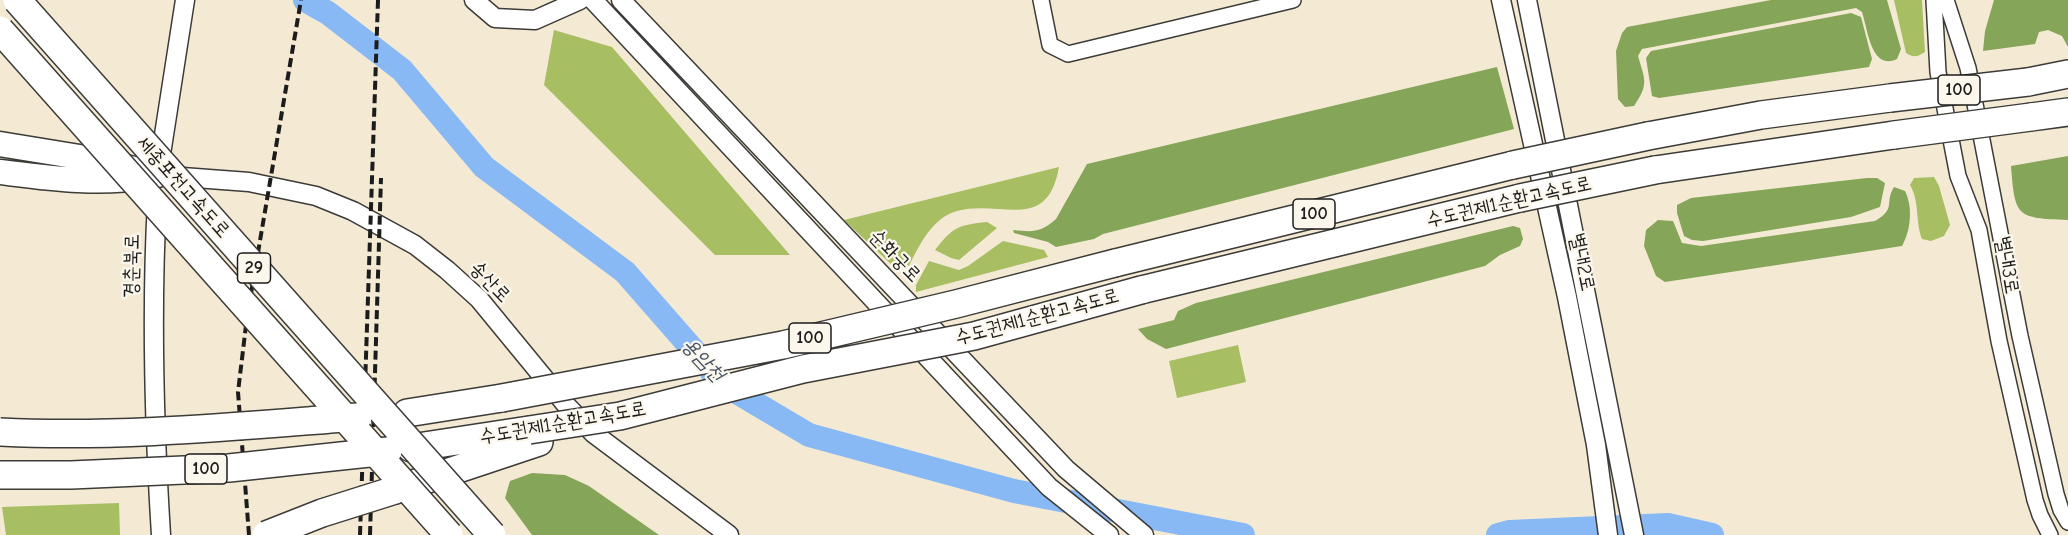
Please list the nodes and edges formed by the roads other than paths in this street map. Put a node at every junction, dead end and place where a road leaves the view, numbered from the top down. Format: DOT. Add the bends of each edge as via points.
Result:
graph roads {
  1 [pos="17,0"];
  2 [pos="185,0"];
  3 [pos="474,0"];
  4 [pos="580,0"];
  5 [pos="593,0"];
  6 [pos="621,0"];
  7 [pos="1041,0"];
  8 [pos="1293,0"];
  9 [pos="1501,0"];
  10 [pos="1527,0"];
  11 [pos="1934,0"];
  12 [pos="1946,0"];
  13 [pos="0,30"];
  14 [pos="2068,74"];
  15 [pos="2068,79"];
  16 [pos="2028,82"];
  17 [pos="2068,113"];
  18 [pos="3,145"];
  19 [pos="0,172"];
  20 [pos="158,175"];
  21 [pos="0,432"];
  22 [pos="534,436"];
  23 [pos="0,475"];
  24 [pos="2068,522"];
  25 [pos="161,535"];
  26 [pos="266,535"];
  27 [pos="449,535"];
  28 [pos="492,535"];
  29 [pos="729,535"];
  30 [pos="1109,535"];
  31 [pos="1144,535"];
  32 [pos="1608,535"];
  33 [pos="1634,535"];
  34 [pos="2050,535"];
  1 -- 28 [label="highway, 세종포천고속도로 / 29, bridge"];
  2 -- 20 [label="street, 경춘북로"];
  3 -- 4 [label="street" via="495,18 535,20"];
  5 -- 30 [label="street" via="1049,486"];
  6 -- 31 [label="street, 순화궁로" via="1066,469"];
  7 -- 8 [label="street" via="1050,45 1068,54"];
  9 -- 32 [label="street, 별내2로" via="1567,297 1596,445"];
  10 -- 33 [label="street, 별내2로"];
  11 -- 34 [label="street, 별내3로" via="1938,72 1958,176 1979,230 2032,489"];
  12 -- 24 [label="street, 별내3로" via="1968,68 2020,336 2056,494"];
  13 -- 27 [label="highway, 세종포천고속도로 / 29, bridge"];
  14 -- 16 [label="highway"];
  15 -- 16 [label="highway, 수도권제1순환고속도로 / 100"];
  16 -- 21 [label="highway, 수도권제1순환고속도로 / 100, bridge" via="1761,115 1648,136 1513,165 783,345 502,398 407,413 220,428"];
  17 -- 22 [label="highway, 수도권제1순환고속도로 / 100, bridge" via="1655,170 1520,198 1141,290 974,336 803,369"];
  18 -- 20 [label="highway" via="98,159"];
  19 -- 20 [label="highway" via="108,181"];
  20 -- 25 [label="street, 경춘북로" via="154,313"];
  20 -- 29 [label="street, 송산로" via="249,182 316,196 415,245 479,300 593,433"];
  22 -- 23 [label="highway, 수도권제1순환고속도로 / 100, bridge" via="229,468"];
  22 -- 26 [label="highway, bridge"];
}
